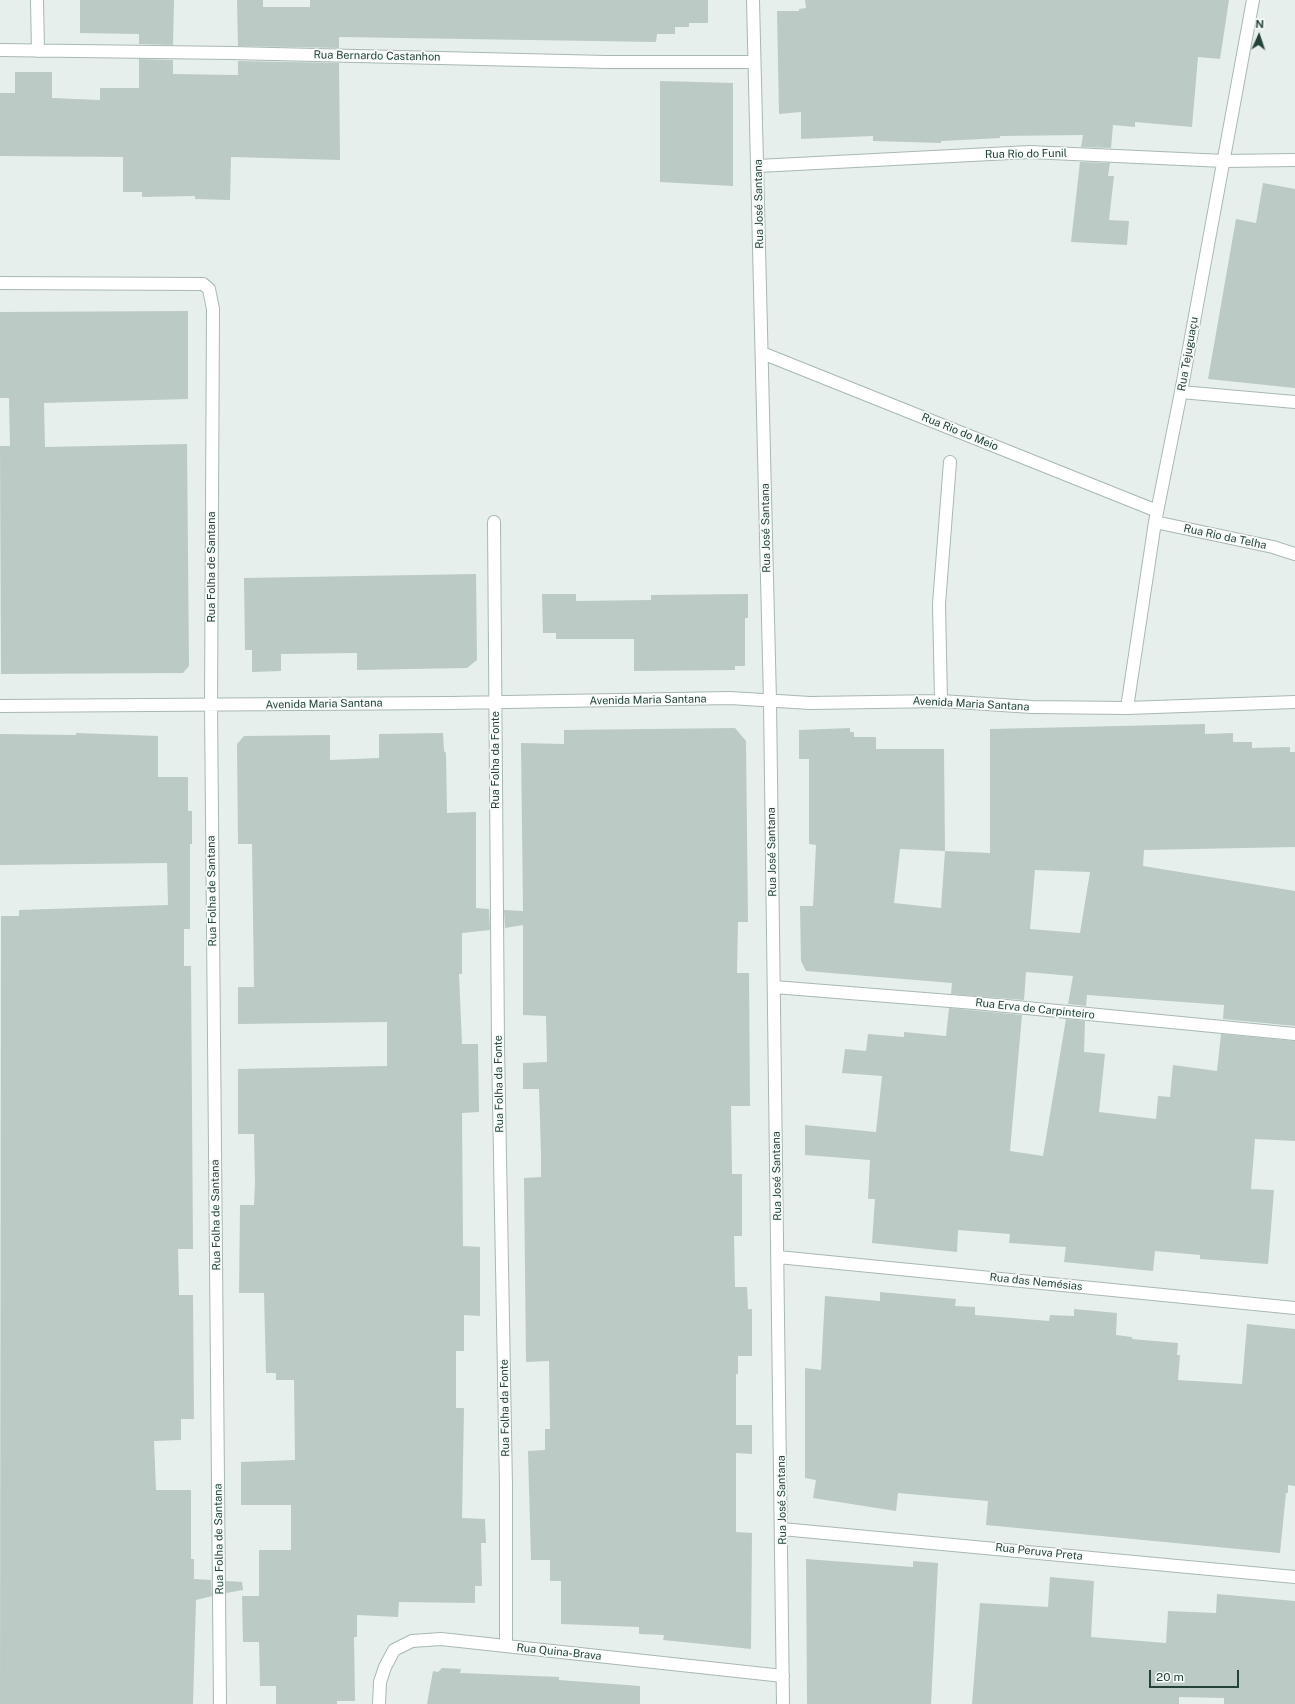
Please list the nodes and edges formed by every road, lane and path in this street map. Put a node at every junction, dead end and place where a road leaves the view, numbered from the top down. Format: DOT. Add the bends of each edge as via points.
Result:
graph roads {
  1 [pos="37,0"];
  2 [pos="752,0"];
  3 [pos="1253,0"];
  4 [pos="0,50"];
  5 [pos="38,51"];
  6 [pos="754,62"];
  7 [pos="1295,160"];
  8 [pos="1224,161"];
  9 [pos="758,166"];
  10 [pos="0,283"];
  11 [pos="762,352"];
  12 [pos="1181,392"];
  13 [pos="1295,402"];
  14 [pos="950,462"];
  15 [pos="1156,516"];
  16 [pos="494,522"];
  17 [pos="1295,554"];
  18 [pos="770,701"];
  19 [pos="941,701"];
  20 [pos="495,702"];
  21 [pos="1295,702"];
  22 [pos="211,705"];
  23 [pos="0,706"];
  24 [pos="1128,708"];
  25 [pos="774,987"];
  26 [pos="1295,1034"];
  27 [pos="778,1257"];
  28 [pos="1295,1308"];
  29 [pos="782,1529"];
  30 [pos="1295,1577"];
  31 [pos="506,1646"];
  32 [pos="783,1676"];
  33 [pos="220,1704"];
  34 [pos="379,1704"];
  35 [pos="783,1704"];
  1 -- 5 [label="street"];
  2 -- 6 [label="street, Rua José Santana"];
  3 -- 8 [label="street, Rua Tejuguaçu"];
  4 -- 5 [label="street, Rua Bernardo Castanhon"];
  5 -- 6 [label="street, Rua Bernardo Castanhon" via="606,62"];
  6 -- 9 [label="street, Rua José Santana"];
  7 -- 8 [label="street, Rua Rio do Funil"];
  8 -- 9 [label="street, Rua Rio do Funil" via="1030,152"];
  8 -- 12 [label="street, Rua Tejuguaçu"];
  9 -- 11 [label="street, Rua José Santana"];
  10 -- 22 [label="street, Rua Folha de Santana" via="199,284 206,285 209,289 214,309"];
  11 -- 15 [label="street, Rua Rio do Meio"];
  11 -- 18 [label="street, Rua José Santana"];
  12 -- 13 [label="street"];
  12 -- 15 [label="street, Rua Tejuguaçu"];
  14 -- 19 [label="street" via="939,604"];
  15 -- 17 [label="street, Rua Rio da Telha"];
  15 -- 24 [label="street, Rua Tejuguaçu"];
  16 -- 20 [label="street, Rua Folha da Fonte"];
  18 -- 19 [label="street, Avenida Maria Santana"];
  18 -- 20 [label="street, Avenida Maria Santana" via="730,698"];
  18 -- 25 [label="street, Rua José Santana"];
  19 -- 24 [label="street, Avenida Maria Santana" via="1032,708"];
  20 -- 22 [label="street, Avenida Maria Santana"];
  20 -- 31 [label="street, Rua Folha da Fonte"];
  21 -- 24 [label="street, Avenida Maria Santana"];
  22 -- 23 [label="street, Avenida Maria Santana"];
  22 -- 33 [label="street, Rua Folha de Santana"];
  25 -- 26 [label="street, Rua Erva de Carpinteiro" via="975,1003"];
  25 -- 27 [label="street, Rua José Santana"];
  27 -- 28 [label="street, Rua das Nemésias"];
  27 -- 29 [label="street, Rua José Santana"];
  29 -- 30 [label="street, Rua Peruva Preta"];
  29 -- 32 [label="street, Rua José Santana"];
  31 -- 32 [label="street, Rua Quina-Brava"];
  31 -- 34 [label="street, Rua Quina-Brava" via="441,1639 412,1641 394,1650 385,1667 380,1682"];
  32 -- 35 [label="street, Rua José Santana"];
}
